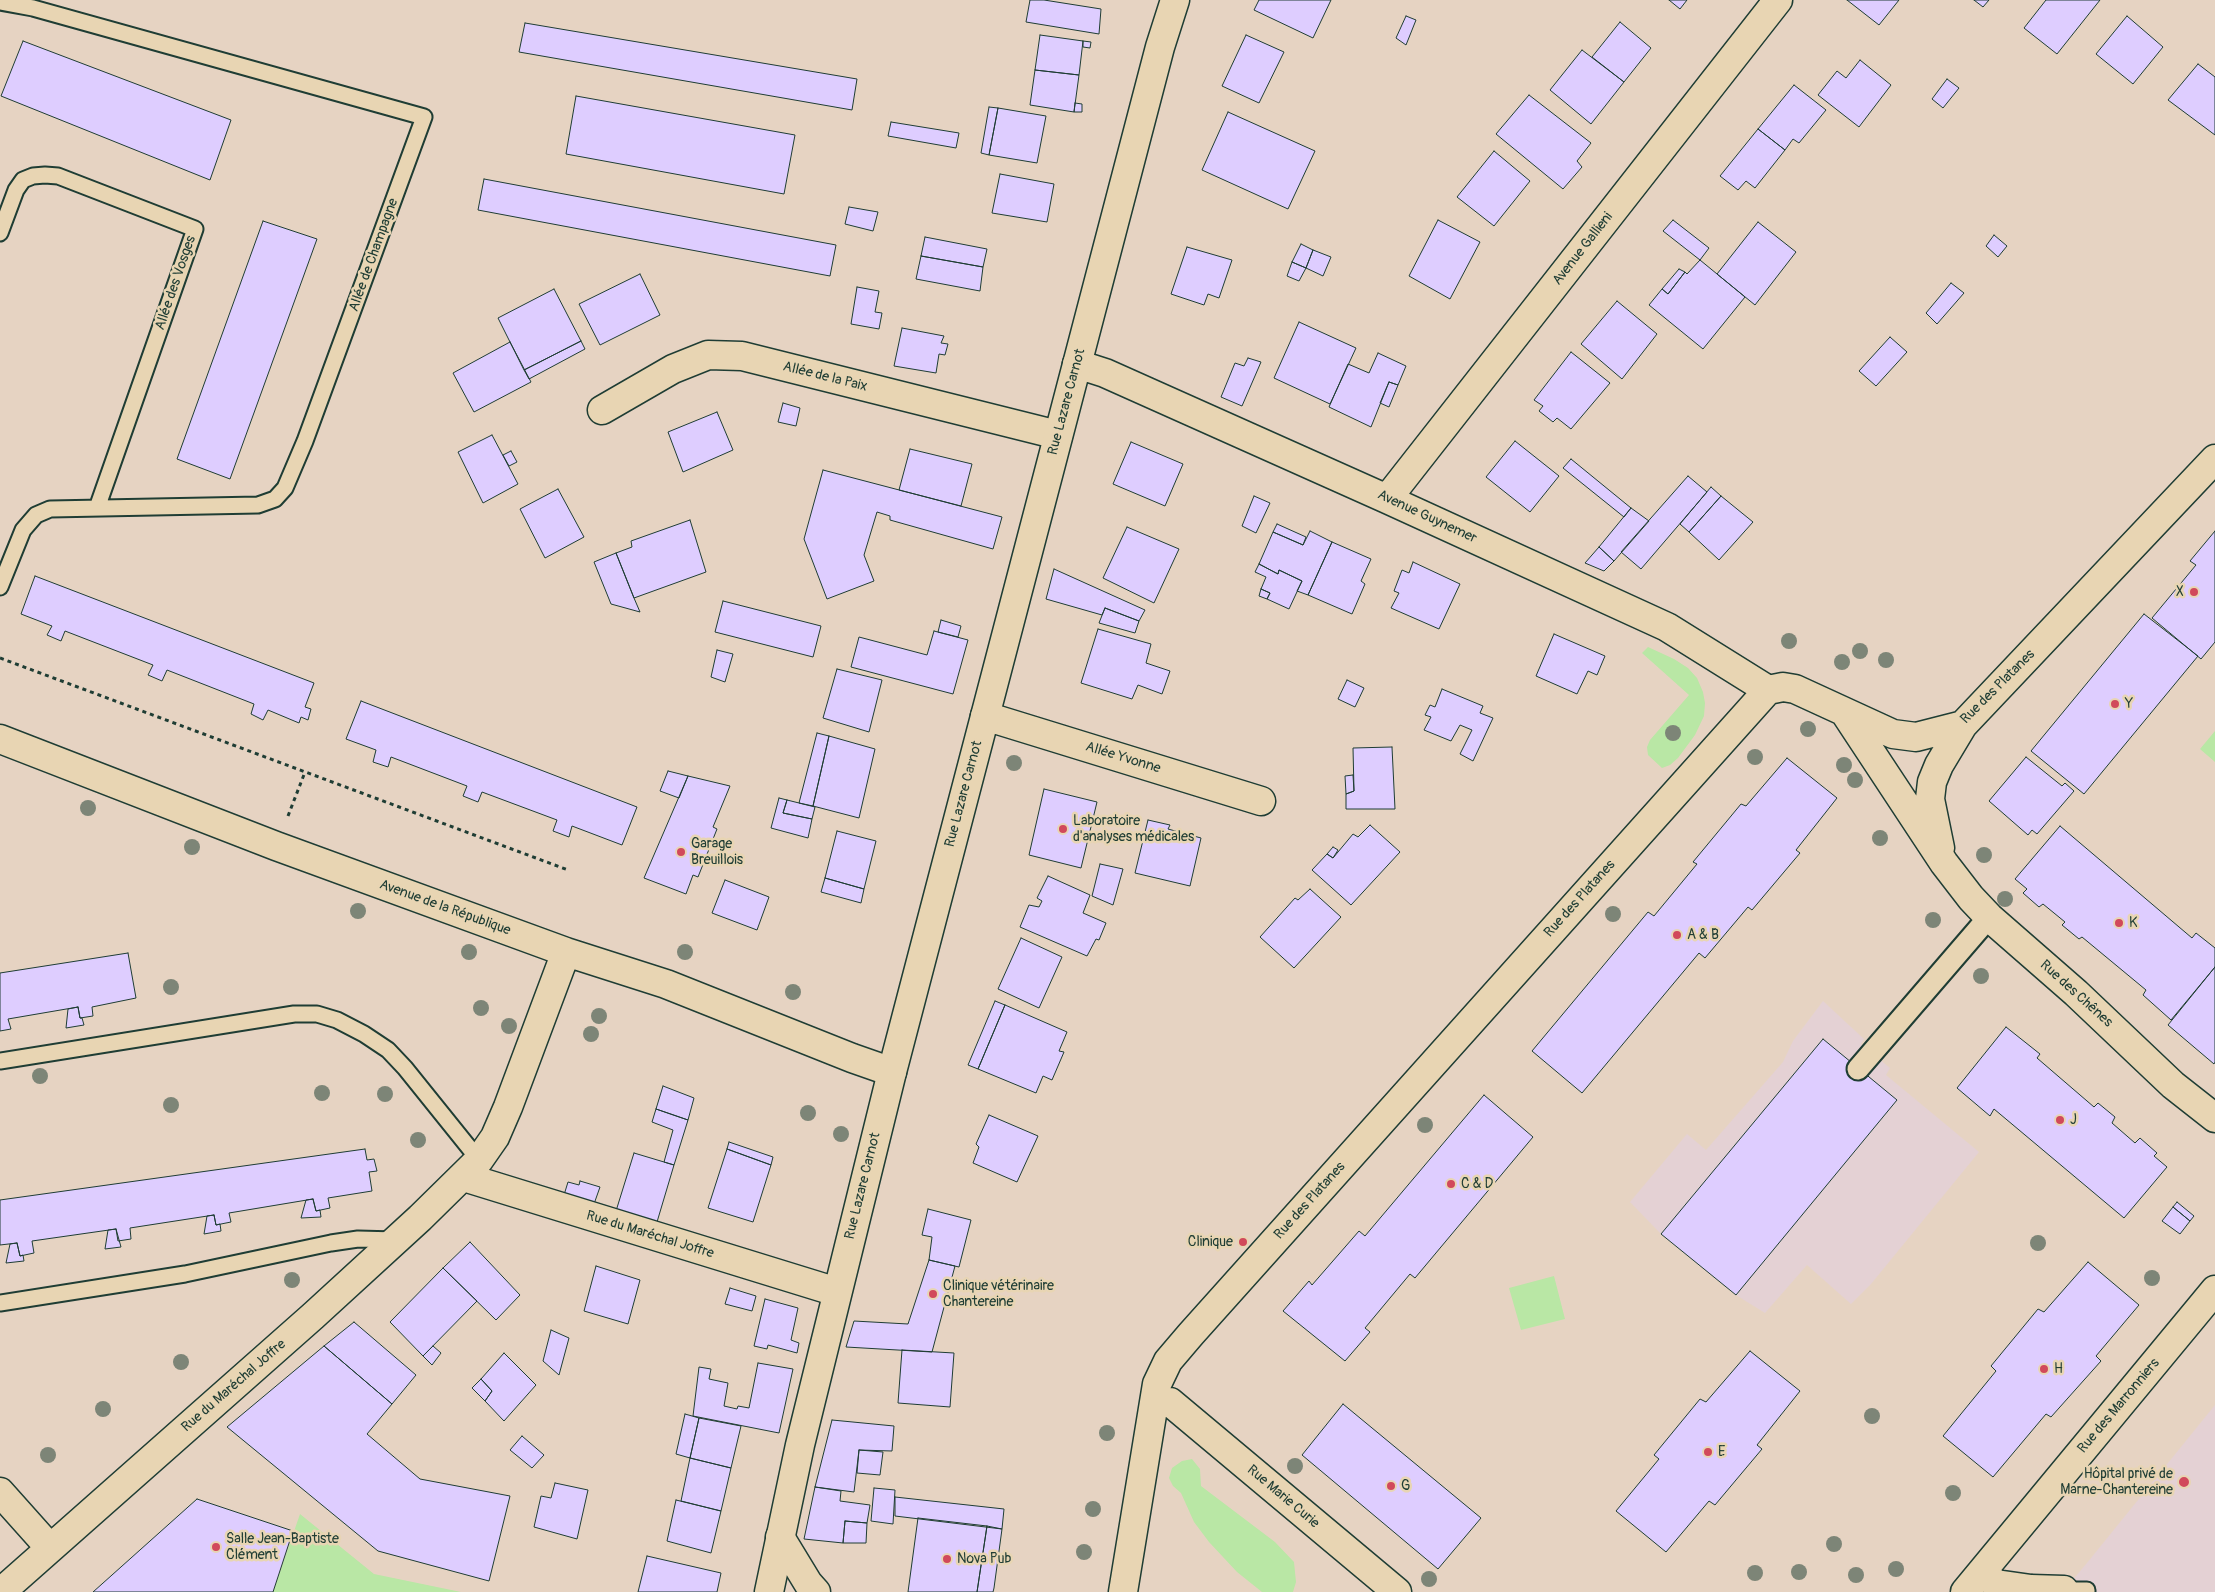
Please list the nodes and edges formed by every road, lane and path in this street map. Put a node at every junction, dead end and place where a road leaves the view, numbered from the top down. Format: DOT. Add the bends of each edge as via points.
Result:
graph roads {
  1 [pos="1175,0"];
  2 [pos="1778,0"];
  3 [pos="0,2"];
  4 [pos="0,233"];
  5 [pos="1077,364"];
  6 [pos="602,410"];
  7 [pos="1058,435"];
  8 [pos="2215,458"];
  9 [pos="1387,499"];
  10 [pos="97,508"];
  11 [pos="0,587"];
  12 [pos="0,658"];
  13 [pos="1768,690"];
  14 [pos="1844,711"];
  15 [pos="984,716"];
  16 [pos="1963,725"];
  17 [pos="0,739"];
  18 [pos="1261,801"];
  19 [pos="1944,863"];
  20 [pos="568,870"];
  21 [pos="1989,917"];
  22 [pos="566,952"];
  23 [pos="0,1061"];
  24 [pos="1858,1069"];
  25 [pos="892,1072"];
  26 [pos="2213,1113"];
  27 [pos="472,1168"];
  28 [pos="396,1240"];
  29 [pos="2215,1290"];
  30 [pos="837,1292"];
  31 [pos="0,1303"];
  32 [pos="1170,1402"];
  33 [pos="0,1492"];
  34 [pos="780,1537"];
  35 [pos="50,1548"];
  36 [pos="1974,1582"];
  37 [pos="2075,1591"];
  38 [pos="1,1592"];
  39 [pos="769,1592"];
  40 [pos="816,1592"];
  41 [pos="1123,1592"];
  42 [pos="1397,1592"];
  1 -- 5 [label="street, Rue Lazare Carnot"];
  2 -- 9 [label="street, Avenue Gallieni"];
  3 -- 10 [label="lane, Allée de Champagne" via="33,8 424,117 309,432 285,488 274,499 258,505"];
  4 -- 10 [label="lane, Allée des Vosges" via="23,180 45,175 58,176 195,229"];
  5 -- 7 [label="street, Rue Lazare Carnot"];
  5 -- 9 [label="street, Avenue Guynemer" via="1105,373"];
  6 -- 7 [label="street, Allée de la Paix" via="673,369 708,355 742,356"];
  7 -- 15 [label="street, Rue Lazare Carnot"];
  8 -- 16 [label="street, Rue des Platanes"];
  9 -- 13 [label="street, Avenue Guynemer" via="1667,627"];
  10 -- 11 [label="lane, Allée de Champagne" via="50,509 36,515 23,530"];
  12 -- 20 [label="path"];
  13 -- 14 [label="street, Rue des Platanes" via="1795,689"];
  13 -- 41 [label="street, Rue des Platanes" via="1168,1361 1157,1384"];
  14 -- 16 [label="street, Rue des Platanes" via="1894,734 1916,737"];
  14 -- 19 [label="street, Rue des Chênes"];
  15 -- 18 [label="street, Allée Yvonne"];
  15 -- 25 [label="street, Rue Lazare Carnot"];
  16 -- 19 [label="street, Rue des Chênes" via="1932,782 1930,799"];
  17 -- 22 [label="street, Avenue de la République" via="276,846"];
  19 -- 21 [label="street, Rue des Chênes"];
  21 -- 24 [label="street"];
  21 -- 26 [label="street, Rue des Chênes" via="2076,992 2172,1085"];
  22 -- 25 [label="street, Avenue de la République" via="666,984"];
  22 -- 27 [label="street, Rue du Maréchal Joffre" via="495,1138"];
  23 -- 27 [label="lane" via="294,1014 318,1014 355,1029 388,1050 453,1127"];
  25 -- 30 [label="street, Rue Lazare Carnot"];
  27 -- 28 [label="street, Rue du Maréchal Joffre"];
  27 -- 30 [label="street, Rue du Maréchal Joffre"];
  28 -- 31 [label="lane" via="358,1239 331,1243 185,1274"];
  28 -- 35 [label="street, Rue du Maréchal Joffre"];
  29 -- 36 [label="street, Rue des Marronniers"];
  30 -- 34 [label="street, Rue Lazare Carnot"];
  32 -- 42 [label="street, Rue Marie Curie"];
  33 -- 35 [label="street"];
  34 -- 39 [label="street, Rue Lazare Carnot"];
  34 -- 40 [label="street"];
  35 -- 38 [label="street, Rue du Maréchal Joffre"];
  36 -- 37 [label="street"];
}
